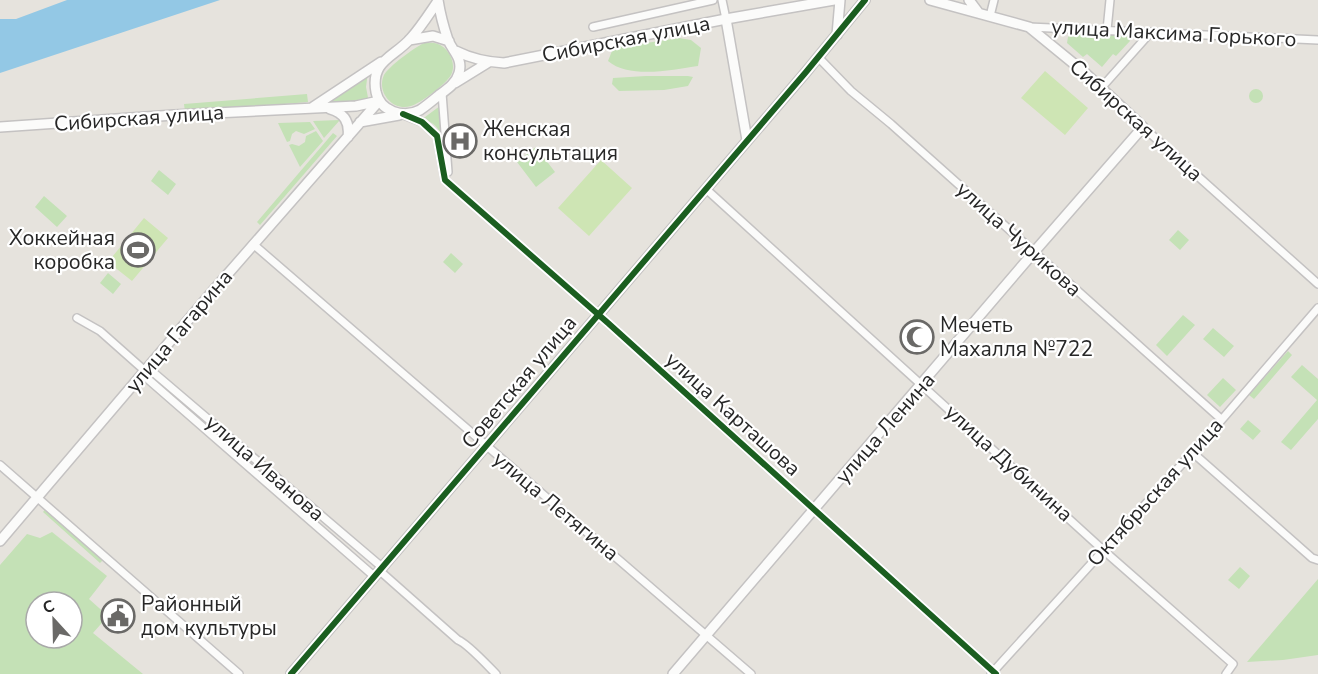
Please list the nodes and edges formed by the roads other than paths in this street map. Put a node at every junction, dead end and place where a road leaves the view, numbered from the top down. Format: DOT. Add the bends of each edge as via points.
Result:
graph roads {
  1 [pos="713,0"];
  2 [pos="722,0"];
  3 [pos="834,0"];
  4 [pos="840,0"];
  5 [pos="865,0"];
  6 [pos="931,0"];
  7 [pos="969,0"];
  8 [pos="994,0"];
  9 [pos="1110,0"];
  10 [pos="438,1"];
  11 [pos="978,12"];
  12 [pos="990,16"];
  13 [pos="726,19"];
  14 [pos="593,27"];
  15 [pos="1029,27"];
  16 [pos="1107,30"];
  17 [pos="1151,32"];
  18 [pos="837,35"];
  19 [pos="410,40"];
  20 [pos="1318,40"];
  21 [pos="449,41"];
  22 [pos="456,51"];
  23 [pos="818,57"];
  24 [pos="382,62"];
  25 [pos="489,62"];
  26 [pos="453,84"];
  27 [pos="1102,87"];
  28 [pos="442,93"];
  29 [pos="379,101"];
  30 [pos="313,107"];
  31 [pos="325,107"];
  32 [pos="403,114"];
  33 [pos="360,122"];
  34 [pos="1143,127"];
  35 [pos="0,128"];
  36 [pos="348,138"];
  37 [pos="747,140"];
  38 [pos="447,182"];
  39 [pos="706,189"];
  40 [pos="254,244"];
  41 [pos="1034,252"];
  42 [pos="1318,284"];
  43 [pos="1318,308"];
  44 [pos="598,315"];
  45 [pos="77,318"];
  46 [pos="144,370"];
  47 [pos="922,384"];
  48 [pos="1221,420"];
  49 [pos="486,447"];
  50 [pos="1192,452"];
  51 [pos="0,465"];
  52 [pos="37,499"];
  53 [pos="814,510"];
  54 [pos="0,541"];
  55 [pos="1102,549"];
  56 [pos="1318,560"];
  57 [pos="379,572"];
  58 [pos="707,635"];
  59 [pos="993,673"];
  60 [pos="239,674"];
  61 [pos="291,674"];
  62 [pos="496,674"];
  63 [pos="673,674"];
  64 [pos="751,674"];
  65 [pos="1226,674"];
  1 -- 14 [label="street"];
  2 -- 13 [label="street"];
  3 -- 13 [label="street, Сибирская улица"];
  4 -- 18 [label="street"];
  5 -- 18 [label="street, Советская улица"];
  6 -- 11 [label="street, Сибирская улица"];
  7 -- 11 [label="street"];
  8 -- 12 [label="street"];
  9 -- 16 [label="street"];
  10 -- 19 [label="street"];
  10 -- 21 [label="street"];
  11 -- 12 [label="street, Сибирская улица"];
  12 -- 15 [label="street, Сибирская улица"];
  13 -- 25 [label="street, Сибирская улица" via="515,61"];
  13 -- 37 [label="street"];
  15 -- 16 [label="street, улица Максима Горького"];
  15 -- 27 [label="street, Сибирская улица"];
  16 -- 17 [label="street, улица Максима Горького"];
  17 -- 20 [label="street, улица Максима Горького"];
  17 -- 27 [label="street"];
  18 -- 23 [label="street, Советская улица"];
  19 -- 21 [label="street" via="433,36"];
  19 -- 24 [label="street"];
  21 -- 22 [label="street"];
  22 -- 25 [label="street, Сибирская улица"];
  22 -- 26 [label="street" via="460,67"];
  23 -- 37 [label="street, Советская улица"];
  23 -- 41 [label="street, улица Чурикова" via="851,91"];
  24 -- 29 [label="street" via="375,83"];
  24 -- 30 [label="street, Сибирская улица"];
  25 -- 26 [label="street, Сибирская улица"];
  26 -- 28 [label="street"];
  27 -- 34 [label="street, Сибирская улица"];
  28 -- 32 [label="street" via="420,110"];
  28 -- 38 [label="street"];
  29 -- 31 [label="street, Сибирская улица"];
  29 -- 32 [label="street"];
  29 -- 33 [label="street, улица Гагарина"];
  30 -- 31 [label="street, Сибирская улица"];
  30 -- 35 [label="street, Сибирская улица"];
  31 -- 36 [label="street" via="345,118"];
  32 -- 33 [label="street"];
  32 -- 38 [label="street" via="422,122 437,136"];
  33 -- 36 [label="street, улица Гагарина"];
  34 -- 41 [label="street, улица Ленина"];
  34 -- 42 [label="street, Сибирская улица"];
  36 -- 40 [label="street, улица Гагарина"];
  37 -- 39 [label="street, Советская улица"];
  38 -- 44 [label="street, улица Карташова"];
  39 -- 44 [label="street, Советская улица"];
  39 -- 47 [label="street, улица Дубинина"];
  40 -- 46 [label="street, улица Гагарина"];
  40 -- 49 [label="street, улица Летягина"];
  41 -- 47 [label="street, улица Ленина"];
  41 -- 48 [label="street, улица Чурикова"];
  43 -- 48 [label="street, Октябрьская улица"];
  44 -- 49 [label="street, Советская улица"];
  44 -- 53 [label="street, улица Карташова"];
  45 -- 46 [label="street, улица Иванова" via="100,331"];
  46 -- 52 [label="street, улица Гагарина"];
  46 -- 57 [label="street, улица Иванова"];
  46 -- 57 [label="street, улица Иванова"];
  47 -- 53 [label="street, улица Ленина"];
  47 -- 55 [label="street, улица Дубинина"];
  48 -- 50 [label="street, Октябрьская улица"];
  49 -- 57 [label="street, Советская улица"];
  49 -- 58 [label="street, улица Летягина"];
  50 -- 55 [label="street, Октябрьская улица"];
  50 -- 56 [label="street"];
  51 -- 52 [label="street"];
  52 -- 54 [label="street, улица Гагарина"];
  52 -- 60 [label="street"];
  53 -- 58 [label="street, улица Ленина"];
  53 -- 59 [label="street, улица Карташова"];
  55 -- 59 [label="street, Октябрьская улица"];
  55 -- 65 [label="street, улица Дубинина" via="1233,663"];
  57 -- 61 [label="street, Советская улица"];
  57 -- 62 [label="street, улица Иванова"];
  58 -- 63 [label="street, улица Ленина"];
  58 -- 64 [label="street, улица Летягина"];
}
